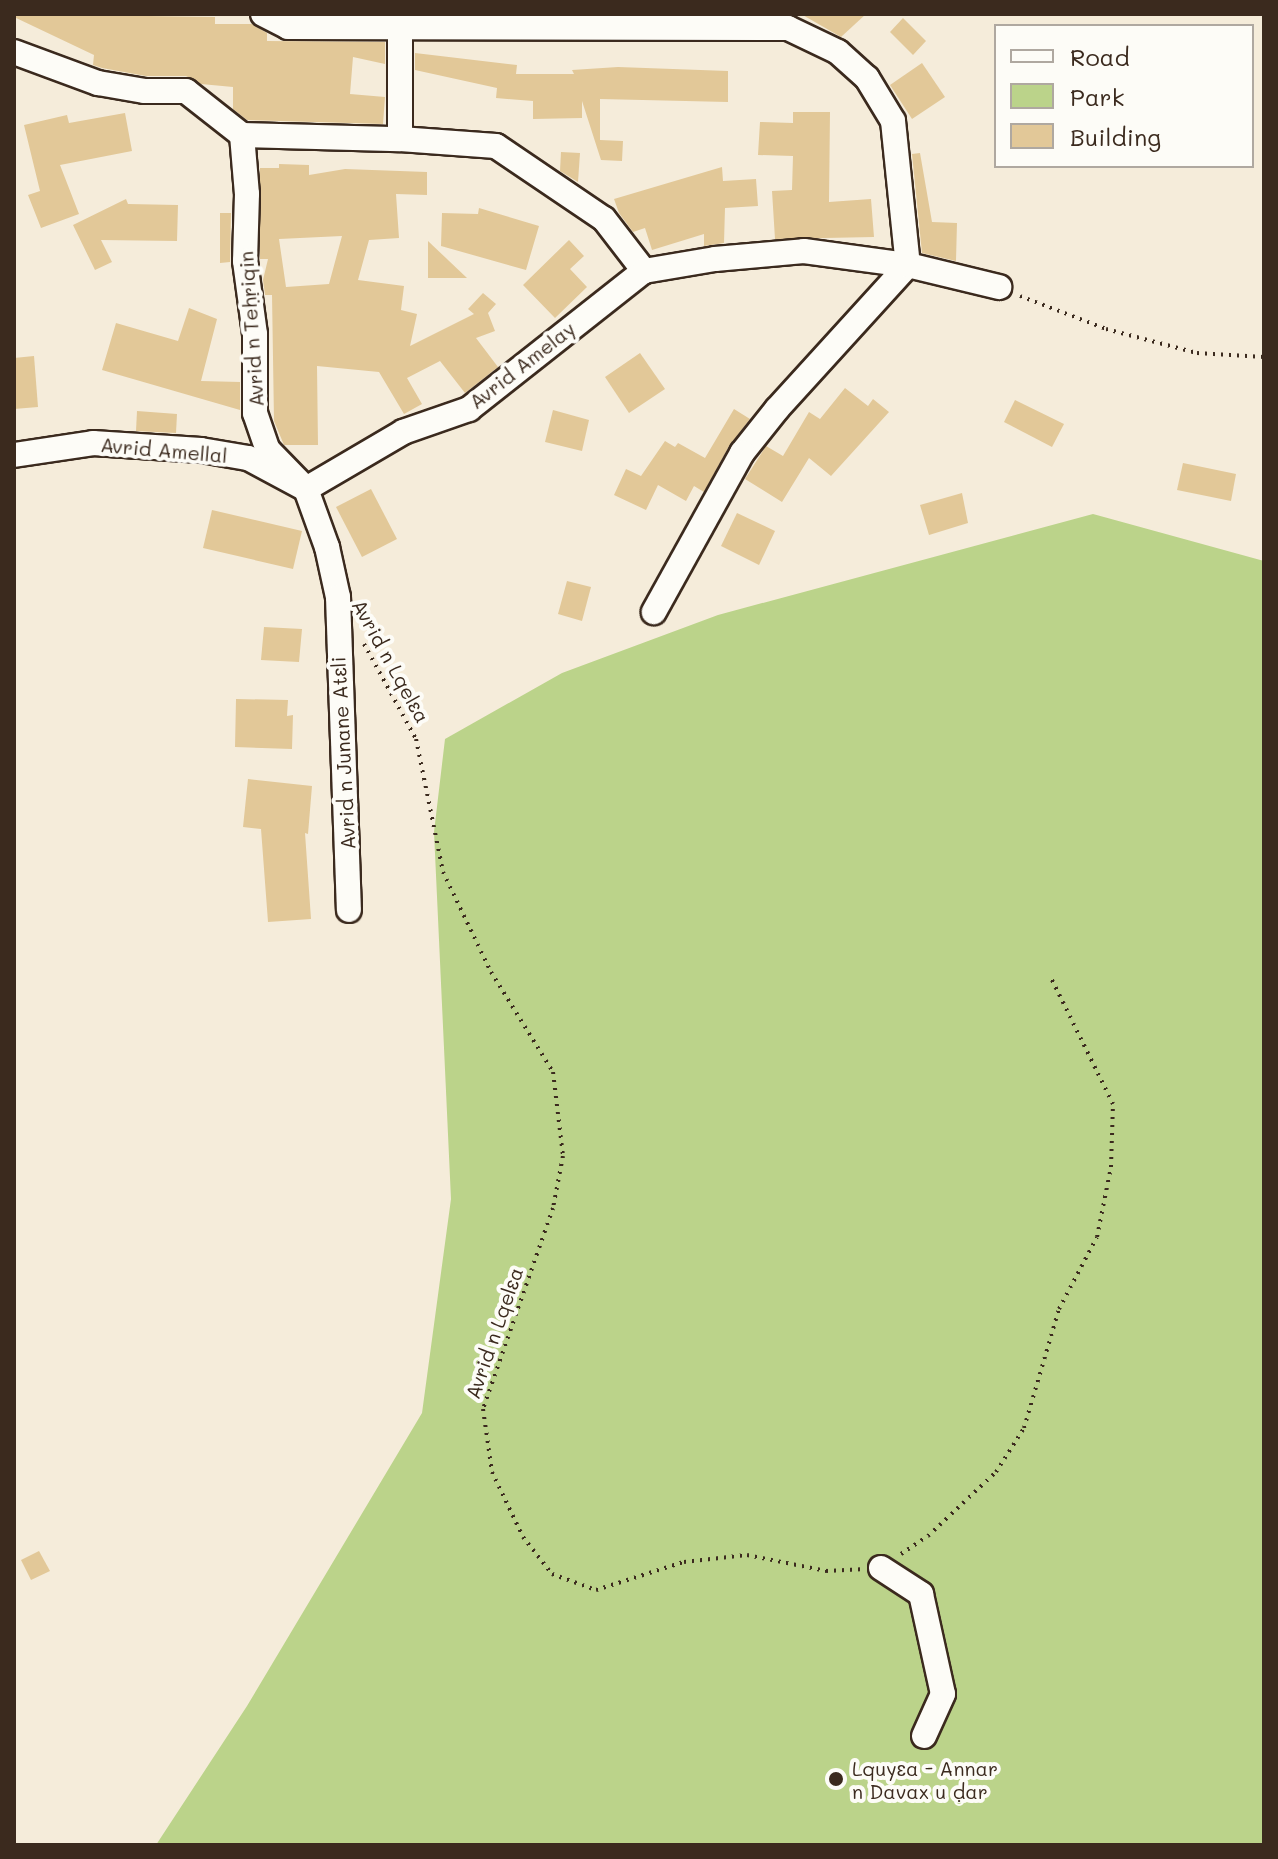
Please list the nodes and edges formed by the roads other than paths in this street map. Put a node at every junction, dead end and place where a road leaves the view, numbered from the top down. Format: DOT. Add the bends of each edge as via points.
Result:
graph roads {
  1 [pos="263,14"];
  2 [pos="401,20"];
  3 [pos="14,52"];
  4 [pos="242,135"];
  5 [pos="400,139"];
  6 [pos="908,265"];
  7 [pos="644,271"];
  8 [pos="999,287"];
  9 [pos="14,455"];
  10 [pos="306,489"];
  11 [pos="338,597"];
  12 [pos="654,612"];
  13 [pos="349,910"];
  14 [pos="881,1568"];
  15 [pos="924,1736"];
  1 -- 2 [label="street" via="288,27"];
  2 -- 5 [label="street"];
  2 -- 6 [label="street" via="788,28 838,52 867,78 893,121"];
  3 -- 4 [label="street" via="98,83 186,91"];
  4 -- 5 [label="street"];
  4 -- 10 [label="street, Avrid n Teḥṛiqin" via="255,413 268,450"];
  5 -- 7 [label="street" via="496,146 604,219"];
  6 -- 7 [label="street" via="804,251"];
  6 -- 8 [label="street"];
  6 -- 12 [label="street" via="742,453"];
  7 -- 10 [label="street, Avrid Amelay" via="469,409 403,432"];
  9 -- 10 [label="street, Avrid Amellal" via="93,443 201,450 248,458"];
  10 -- 11 [label="street, Avrid n Teḥṛiqin"];
  11 -- 13 [label="street, Avrid n Junane Atɛli"];
  14 -- 15 [label="street" via="921,1594 943,1694"];
}
